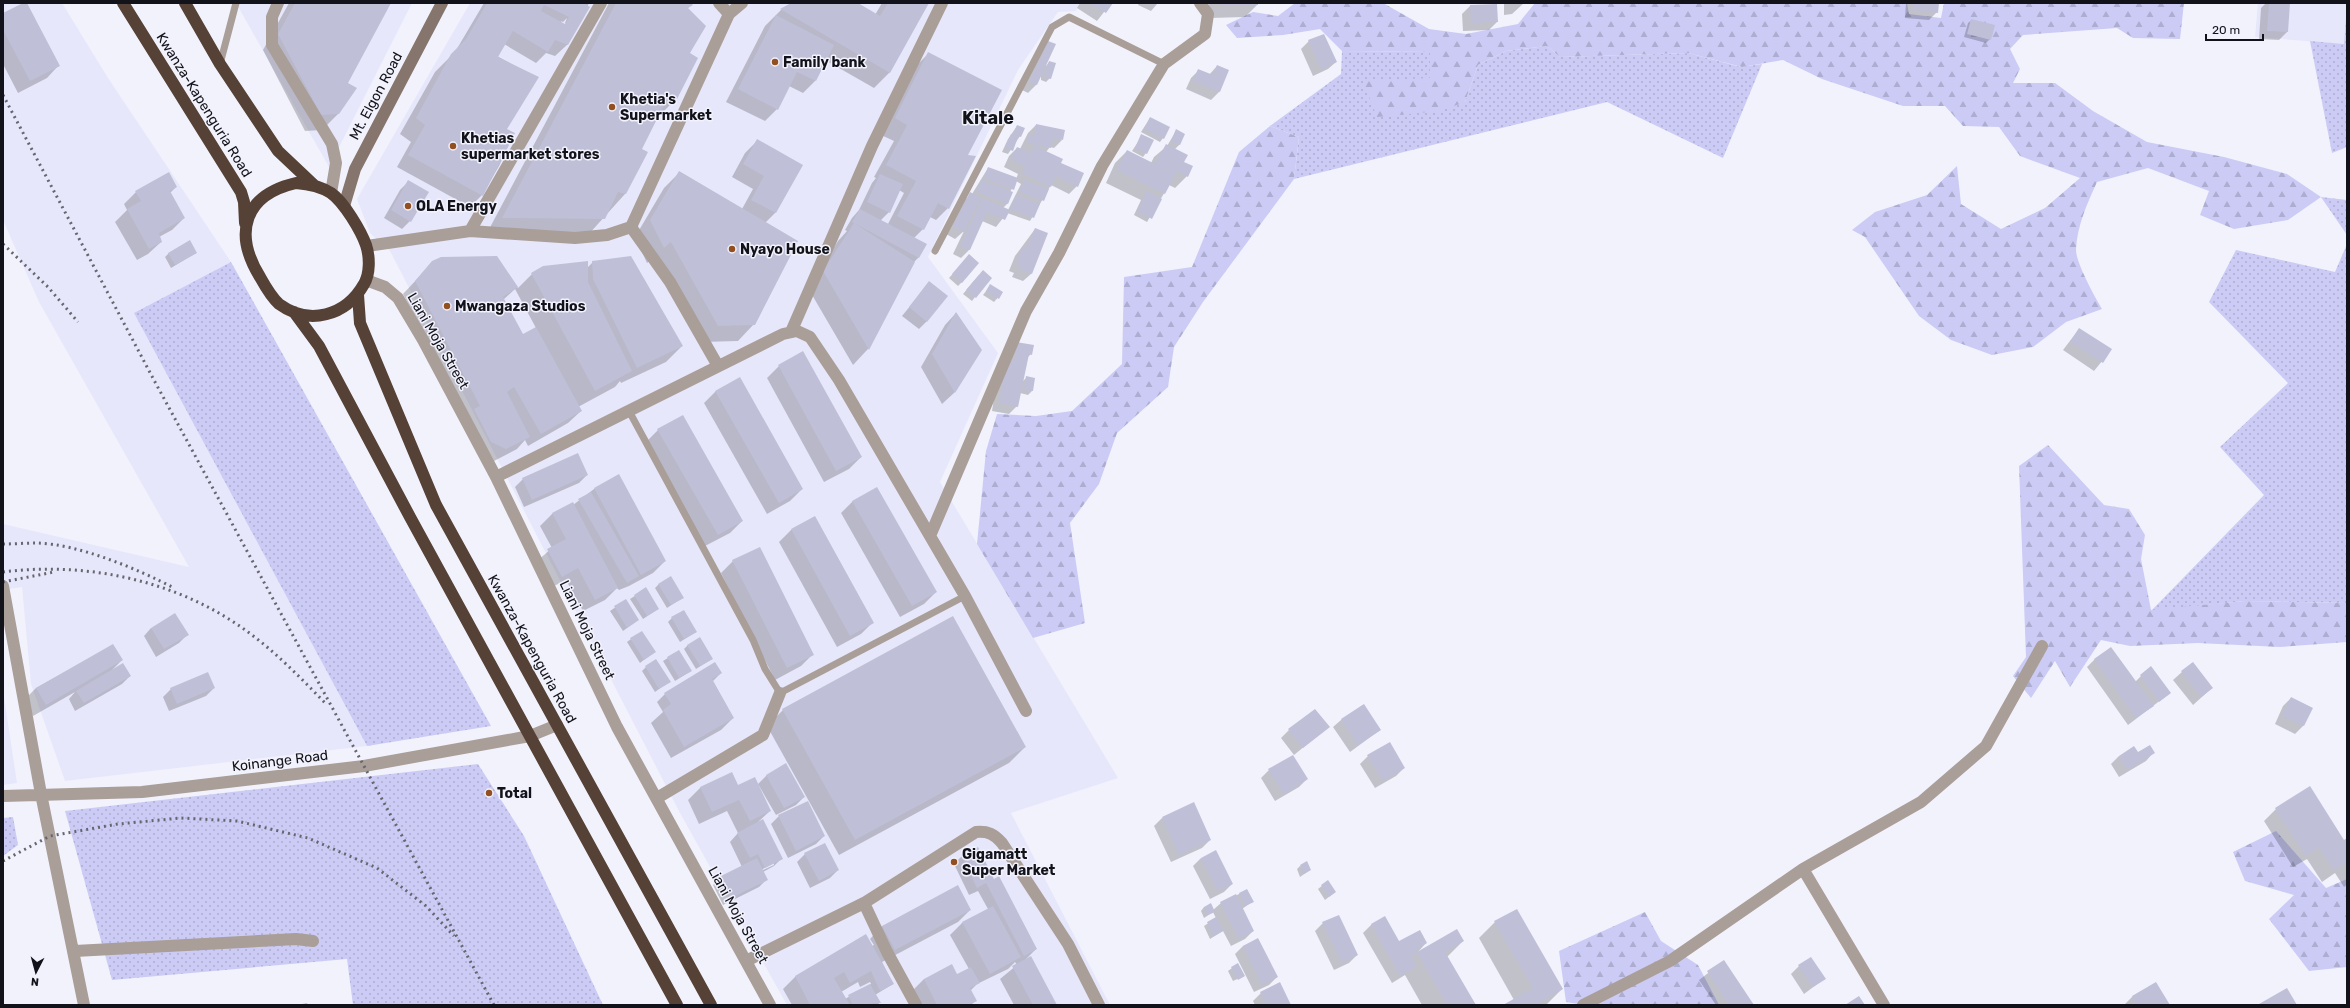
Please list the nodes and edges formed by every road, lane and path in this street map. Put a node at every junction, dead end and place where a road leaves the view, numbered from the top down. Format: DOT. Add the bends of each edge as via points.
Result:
graph roads {
  1 [pos="123,3"];
  2 [pos="185,3"];
  3 [pos="236,3"];
  4 [pos="278,3"];
  5 [pos="442,3"];
  6 [pos="600,3"];
  7 [pos="719,3"];
  8 [pos="742,3"];
  9 [pos="942,3"];
  10 [pos="1200,3"];
  11 [pos="729,14"];
  12 [pos="220,64"];
  13 [pos="1164,64"];
  14 [pos="315,185"];
  15 [pos="331,193"];
  16 [pos="344,206"];
  17 [pos="631,227"];
  18 [pos="246,228"];
  19 [pos="470,231"];
  20 [pos="366,246"];
  21 [pos="935,251"];
  22 [pos="366,280"];
  23 [pos="358,295"];
  24 [pos="294,312"];
  25 [pos="791,332"];
  26 [pos="718,366"];
  27 [pos="629,411"];
  28 [pos="496,477"];
  29 [pos="930,536"];
  30 [pos="3,586"];
  31 [pos="964,596"];
  32 [pos="2042,646"];
  33 [pos="780,693"];
  34 [pos="1026,711"];
  35 [pos="557,725"];
  36 [pos="530,736"];
  37 [pos="41,794"];
  38 [pos="3,796"];
  39 [pos="656,798"];
  40 [pos="1802,869"];
  41 [pos="864,903"];
  42 [pos="313,941"];
  43 [pos="75,951"];
  44 [pos="746,961"];
  45 [pos="84,1005"];
  46 [pos="677,1005"];
  47 [pos="711,1005"];
  48 [pos="770,1005"];
  49 [pos="916,1005"];
  50 [pos="1099,1005"];
  51 [pos="1583,1005"];
  52 [pos="1884,1005"];
  1 -- 18 [label="highway, Kwanza-Kapenguria Road" via="241,192"];
  2 -- 12 [label="highway"];
  3 -- 12 [label="lane"];
  4 -- 15 [label="street" via="272,17 272,44 332,144 336,163"];
  5 -- 16 [label="street, Mt. Elgon Road" via="354,169"];
  6 -- 19 [label="street"];
  7 -- 11 [label="street"];
  8 -- 11 [label="street"];
  9 -- 25 [label="street" via="872,146"];
  10 -- 13 [label="street" via="1208,14 1205,34"];
  11 -- 17 [label="street"];
  12 -- 14 [label="highway" via="278,152"];
  13 -- 21 [label="lane" via="1069,17 1052,27"];
  13 -- 29 [label="street" via="1102,166 1059,253 1026,311"];
  14 -- 15 [label="highway"];
  14 -- 18 [label="highway" via="296,183 278,187 263,197 255,207"];
  15 -- 16 [label="highway"];
  16 -- 20 [label="highway"];
  17 -- 19 [label="street" via="607,235 575,238"];
  17 -- 26 [label="street" via="670,282"];
  18 -- 24 [label="highway" via="246,247 266,289 278,303"];
  19 -- 20 [label="street"];
  20 -- 22 [label="highway" via="369,263"];
  22 -- 23 [label="highway"];
  22 -- 28 [label="street, Liani Moja Street" via="385,287 398,298"];
  23 -- 24 [label="highway" via="346,307 330,314 312,316"];
  23 -- 35 [label="highway, Kwanza-Kapenguria Road" via="360,323 436,505"];
  24 -- 36 [label="highway" via="319,346"];
  25 -- 26 [label="street"];
  25 -- 29 [label="street" via="797,331 810,337 823,355"];
  26 -- 27 [label="street"];
  27 -- 28 [label="street"];
  27 -- 33 [label="lane"];
  28 -- 39 [label="street, Liani Moja Street" via="617,727"];
  29 -- 31 [label="street"];
  30 -- 37 [label="street"];
  31 -- 33 [label="lane"];
  31 -- 34 [label="street"];
  32 -- 40 [label="street" via="1986,746 1921,802"];
  33 -- 39 [label="street" via="763,735"];
  35 -- 36 [label="street, Koinange Road"];
  35 -- 47 [label="highway, Kwanza-Kapenguria Road"];
  36 -- 37 [label="street, Koinange Road" via="364,766 238,781 142,792"];
  36 -- 46 [label="highway"];
  37 -- 38 [label="street, Koinange Road"];
  37 -- 43 [label="street"];
  39 -- 44 [label="street, Liani Moja Street"];
  40 -- 51 [label="street" via="1670,961"];
  40 -- 52 [label="street"];
  41 -- 44 [label="street"];
  41 -- 49 [label="street"];
  41 -- 50 [label="street" via="976,832 986,831 1002,843 1068,944"];
  42 -- 43 [label="street" via="296,939"];
  43 -- 45 [label="street"];
  44 -- 48 [label="street, Liani Moja Street"];
}
